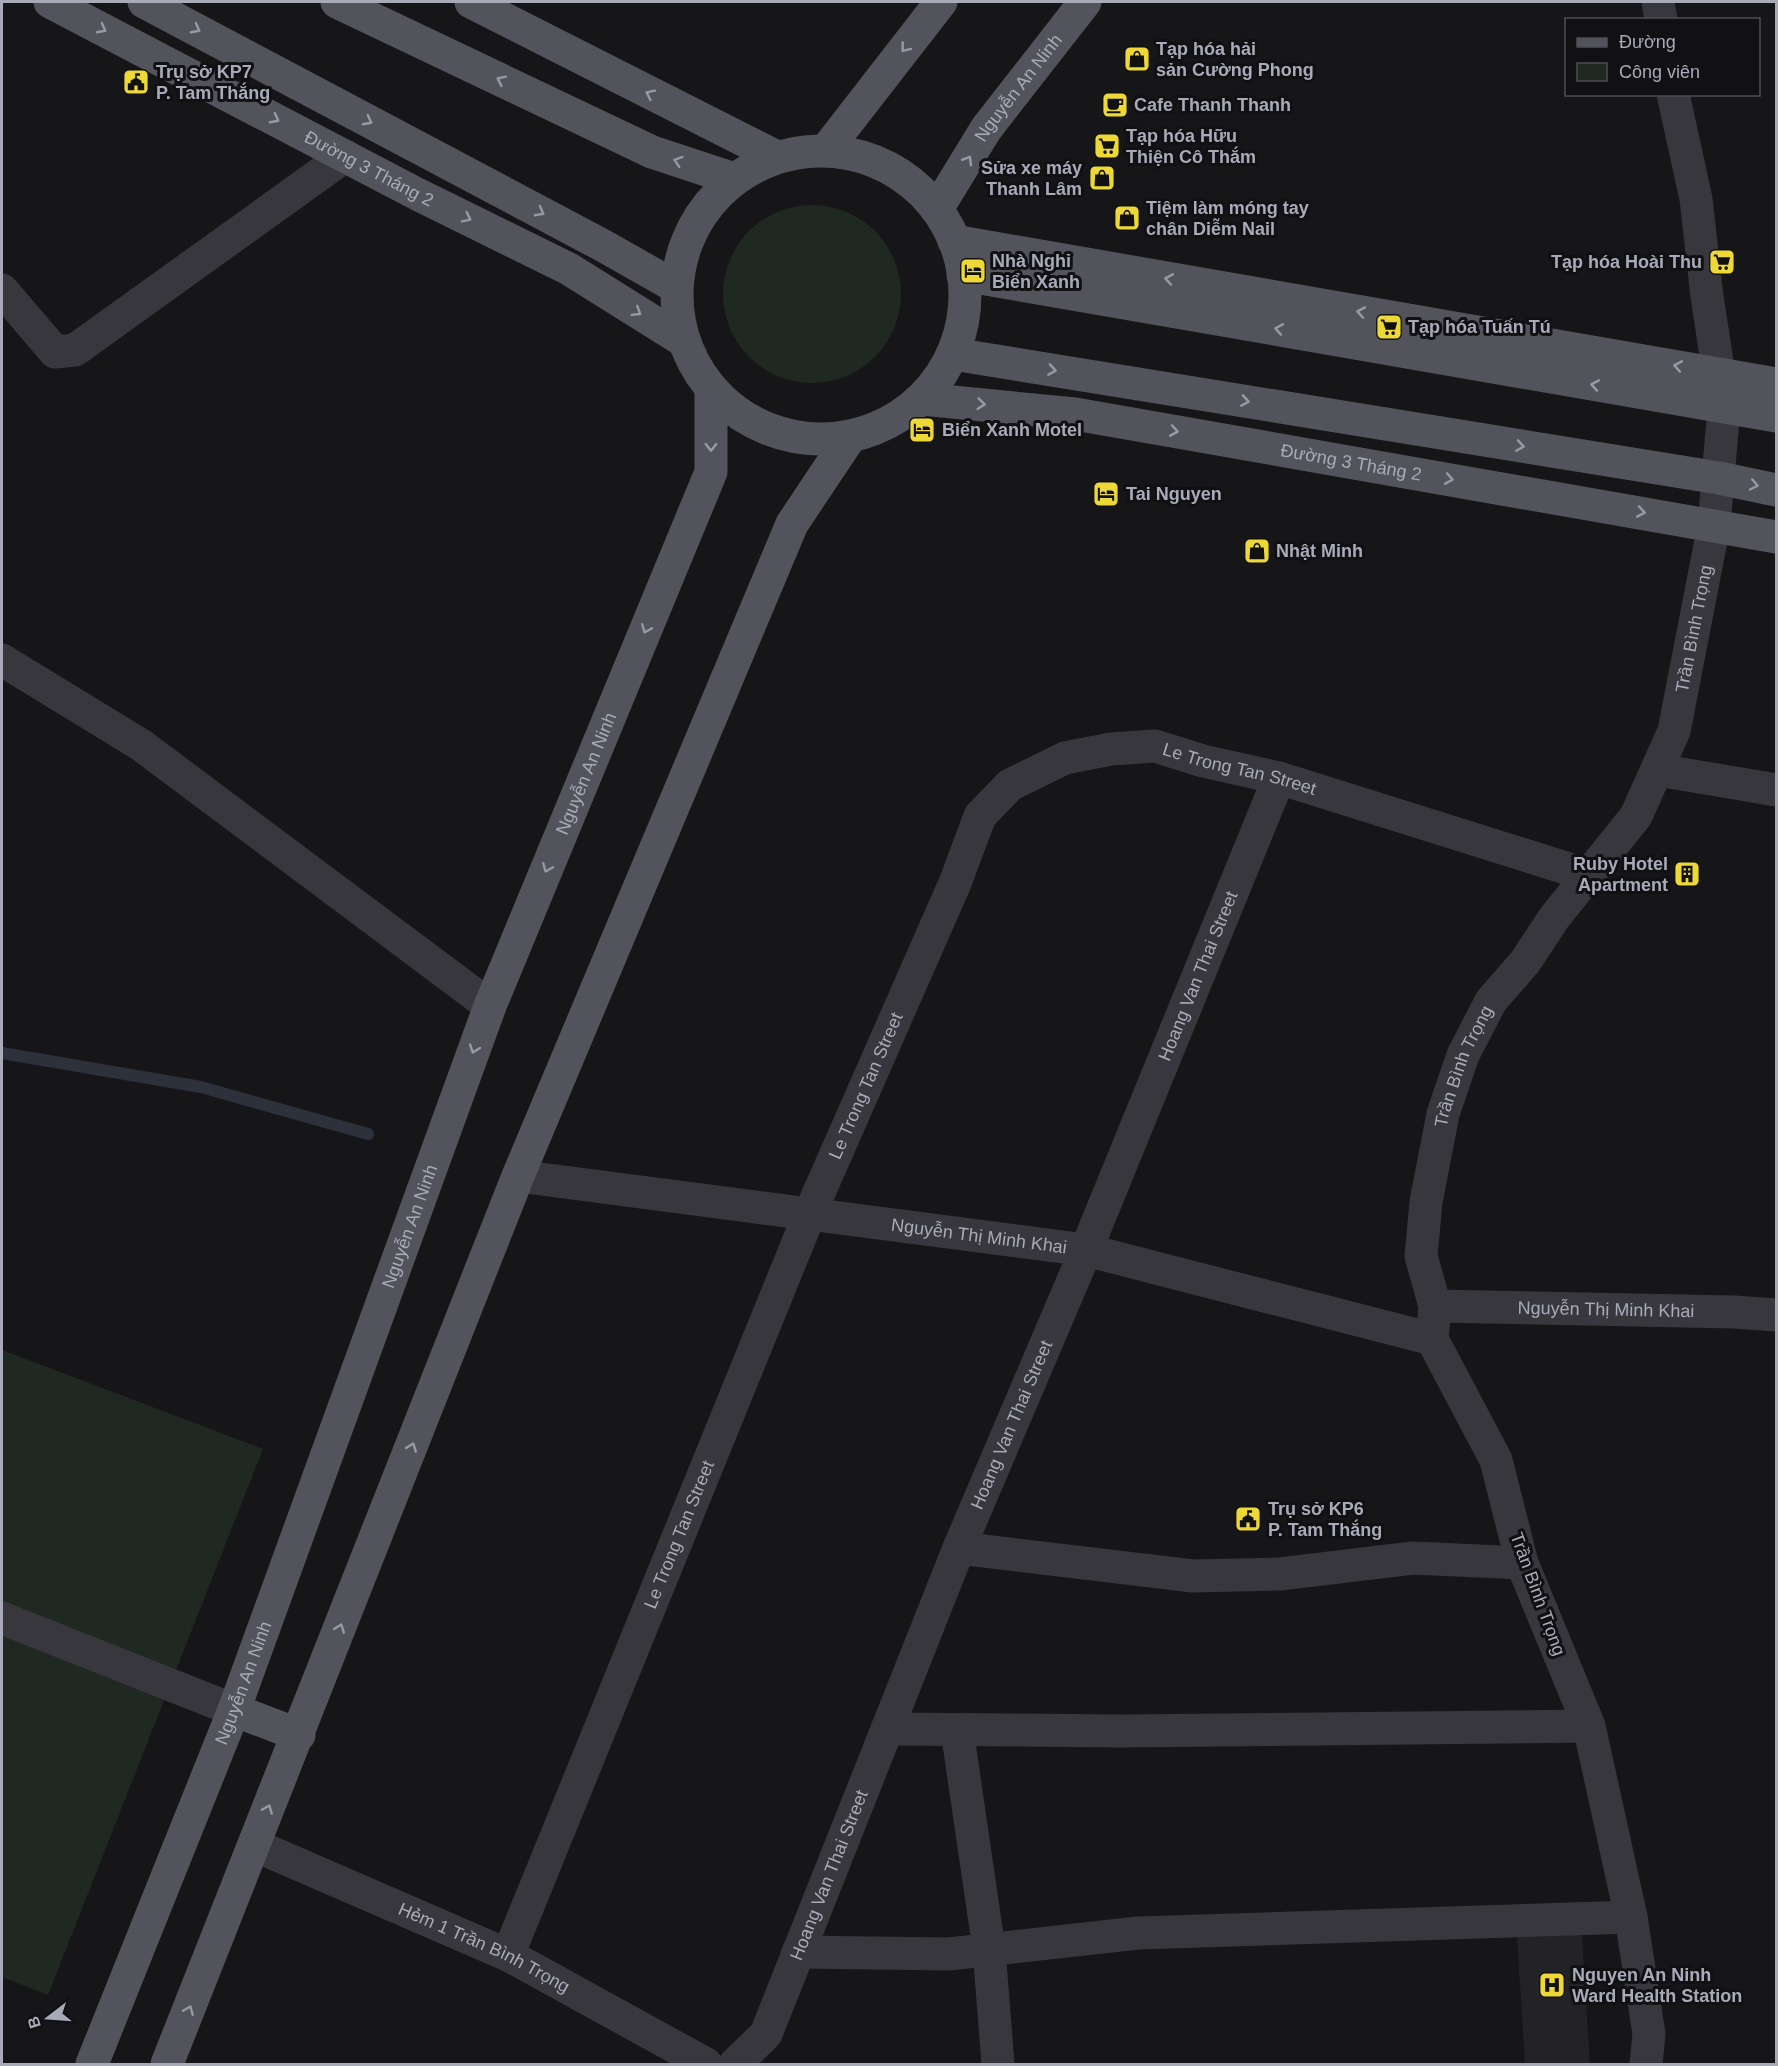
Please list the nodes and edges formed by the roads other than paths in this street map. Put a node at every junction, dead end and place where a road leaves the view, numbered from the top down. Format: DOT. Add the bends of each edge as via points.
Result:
graph roads {
  1 [pos="50,2"];
  2 [pos="144,2"];
  3 [pos="337,2"];
  4 [pos="471,2"];
  5 [pos="941,2"];
  6 [pos="1085,2"];
  7 [pos="1658,2"];
  8 [pos="1661,18"];
  9 [pos="1673,96"];
  10 [pos="826,150"];
  11 [pos="345,156"];
  12 [pos="777,157"];
  13 [pos="734,179"];
  14 [pos="937,209"];
  15 [pos="954,240"];
  16 [pos="963,275"];
  17 [pos="676,287"];
  18 [pos="2,290"];
  19 [pos="684,341"];
  20 [pos="953,354"];
  21 [pos="1719,373"];
  22 [pos="1776,384"];
  23 [pos="711,389"];
  24 [pos="922,399"];
  25 [pos="1724,408"];
  26 [pos="1776,416"];
  27 [pos="850,437"];
  28 [pos="1719,478"];
  29 [pos="1776,490"];
  30 [pos="1714,525"];
  31 [pos="1776,537"];
  32 [pos="2,660"];
  33 [pos="1658,770"];
  34 [pos="1279,777"];
  35 [pos="1776,790"];
  36 [pos="1588,875"];
  37 [pos="490,1006"];
  38 [pos="518,1176"];
  39 [pos="810,1213"];
  40 [pos="1086,1250"];
  41 [pos="1435,1306"];
  42 [pos="1776,1314"];
  43 [pos="1432,1339"];
  44 [pos="959,1548"];
  45 [pos="1522,1563"];
  46 [pos="2,1618"];
  47 [pos="234,1710"];
  48 [pos="1589,1726"];
  49 [pos="886,1729"];
  50 [pos="957,1730"];
  51 [pos="299,1735"];
  52 [pos="254,1845"];
  53 [pos="1631,1917"];
  54 [pos="989,1949"];
  55 [pos="798,1952"];
  56 [pos="508,1955"];
  57 [pos="699,2063"];
  58 [pos="92,2064"];
  59 [pos="167,2064"];
  60 [pos="735,2064"];
  61 [pos="998,2064"];
  62 [pos="1646,2064"];
  1 -- 11 [label="main road, Đường 3 Tháng 2, one-way"];
  2 -- 17 [label="main road, one-way"];
  13 -- 3 [label="main road, one-way" via="652,152"];
  12 -- 4 [label="main road, one-way"];
  5 -- 10 [label="main road, one-way"];
  14 -- 6 [label="main road, Nguyễn An Ninh, one-way" via="986,129"];
  7 -- 8 [label="street"];
  9 -- 21 [label="street, Trần Bình Trọng" via="1696,199"];
  10 -- 12 [label="main road"];
  10 -- 14 [label="main road" via="868,158 906,179"];
  11 -- 18 [label="street" via="75,350 56,352"];
  11 -- 19 [label="main road, Đường 3 Tháng 2, one-way" via="569,269"];
  12 -- 13 [label="main road"];
  13 -- 17 [label="main road" via="704,209 685,246"];
  14 -- 15 [label="main road"];
  15 -- 16 [label="main road"];
  21 -- 15 [label="main road, one-way"];
  16 -- 20 [label="main road" via="963,315"];
  25 -- 16 [label="main road, one-way"];
  17 -- 19 [label="main road"];
  19 -- 23 [label="main road"];
  20 -- 24 [label="main road"];
  20 -- 28 [label="main road, one-way"];
  21 -- 22 [label="main road"];
  21 -- 25 [label="street, Trần Bình Trọng"];
  23 -- 27 [label="main road" via="750,422 799,439"];
  23 -- 37 [label="main road, Nguyễn An Ninh, one-way" via="711,472"];
  24 -- 27 [label="main road" via="889,423"];
  24 -- 30 [label="main road, Đường 3 Tháng 2, one-way" via="1075,414"];
  25 -- 26 [label="main road"];
  25 -- 28 [label="street, Trần Bình Trọng"];
  27 -- 38 [label="main road" via="792,524"];
  28 -- 29 [label="main road, one-way"];
  28 -- 30 [label="street, Trần Bình Trọng"];
  30 -- 31 [label="main road, Đường 3 Tháng 2"];
  30 -- 33 [label="street, Trần Bình Trọng" via="1674,731"];
  32 -- 37 [label="street" via="141,746"];
  33 -- 35 [label="street"];
  33 -- 36 [label="street, Trần Bình Trọng" via="1636,816"];
  34 -- 36 [label="street, Le Trong Tan Street"];
  34 -- 39 [label="street, Le Trong Tan Street" via="1155,746 1065,758 1010,785 980,816 955,883"];
  34 -- 40 [label="street, Hoang Van Thai Street"];
  36 -- 41 [label="street, Trần Bình Trọng" via="1525,962 1491,1001 1463,1055 1443,1114 1426,1202 1421,1256"];
  37 -- 47 [label="main road, Nguyễn An Ninh, one-way"];
  38 -- 39 [label="street, Nguyễn Thị Minh Khai"];
  51 -- 38 [label="main road, one-way"];
  39 -- 40 [label="street, Nguyễn Thị Minh Khai"];
  39 -- 56 [label="street, Le Trong Tan Street"];
  40 -- 43 [label="street, Nguyễn Thị Minh Khai"];
  40 -- 44 [label="street, Hoang Van Thai Street"];
  41 -- 42 [label="street, Nguyễn Thị Minh Khai"];
  41 -- 43 [label="street, Trần Bình Trọng"];
  43 -- 45 [label="street, Trần Bình Trọng" via="1496,1460"];
  44 -- 45 [label="street" via="1193,1576 1280,1574 1413,1558"];
  44 -- 49 [label="street, Hoang Van Thai Street"];
  45 -- 48 [label="street, Trần Bình Trọng"];
  46 -- 47 [label="street"];
  47 -- 51 [label="main road"];
  47 -- 58 [label="main road, Nguyễn An Ninh"];
  48 -- 50 [label="street"];
  48 -- 53 [label="street, Trần Bình Trọng"];
  49 -- 50 [label="street"];
  49 -- 55 [label="street, Hoang Van Thai Street"];
  50 -- 54 [label="street"];
  52 -- 51 [label="main road, one-way"];
  52 -- 56 [label="street, Hẻm 1 Trần Bình Trọng"];
  59 -- 52 [label="main road, one-way"];
  53 -- 54 [label="street" via="1138,1933"];
  53 -- 62 [label="street, Trần Bình Trọng" via="1649,2034"];
  54 -- 55 [label="street" via="949,1954"];
  54 -- 61 [label="street"];
  55 -- 60 [label="street, Hoang Van Thai Street" via="766,2034"];
  56 -- 57 [label="street, Hẻm 1 Trần Bình Trọng"];
}
